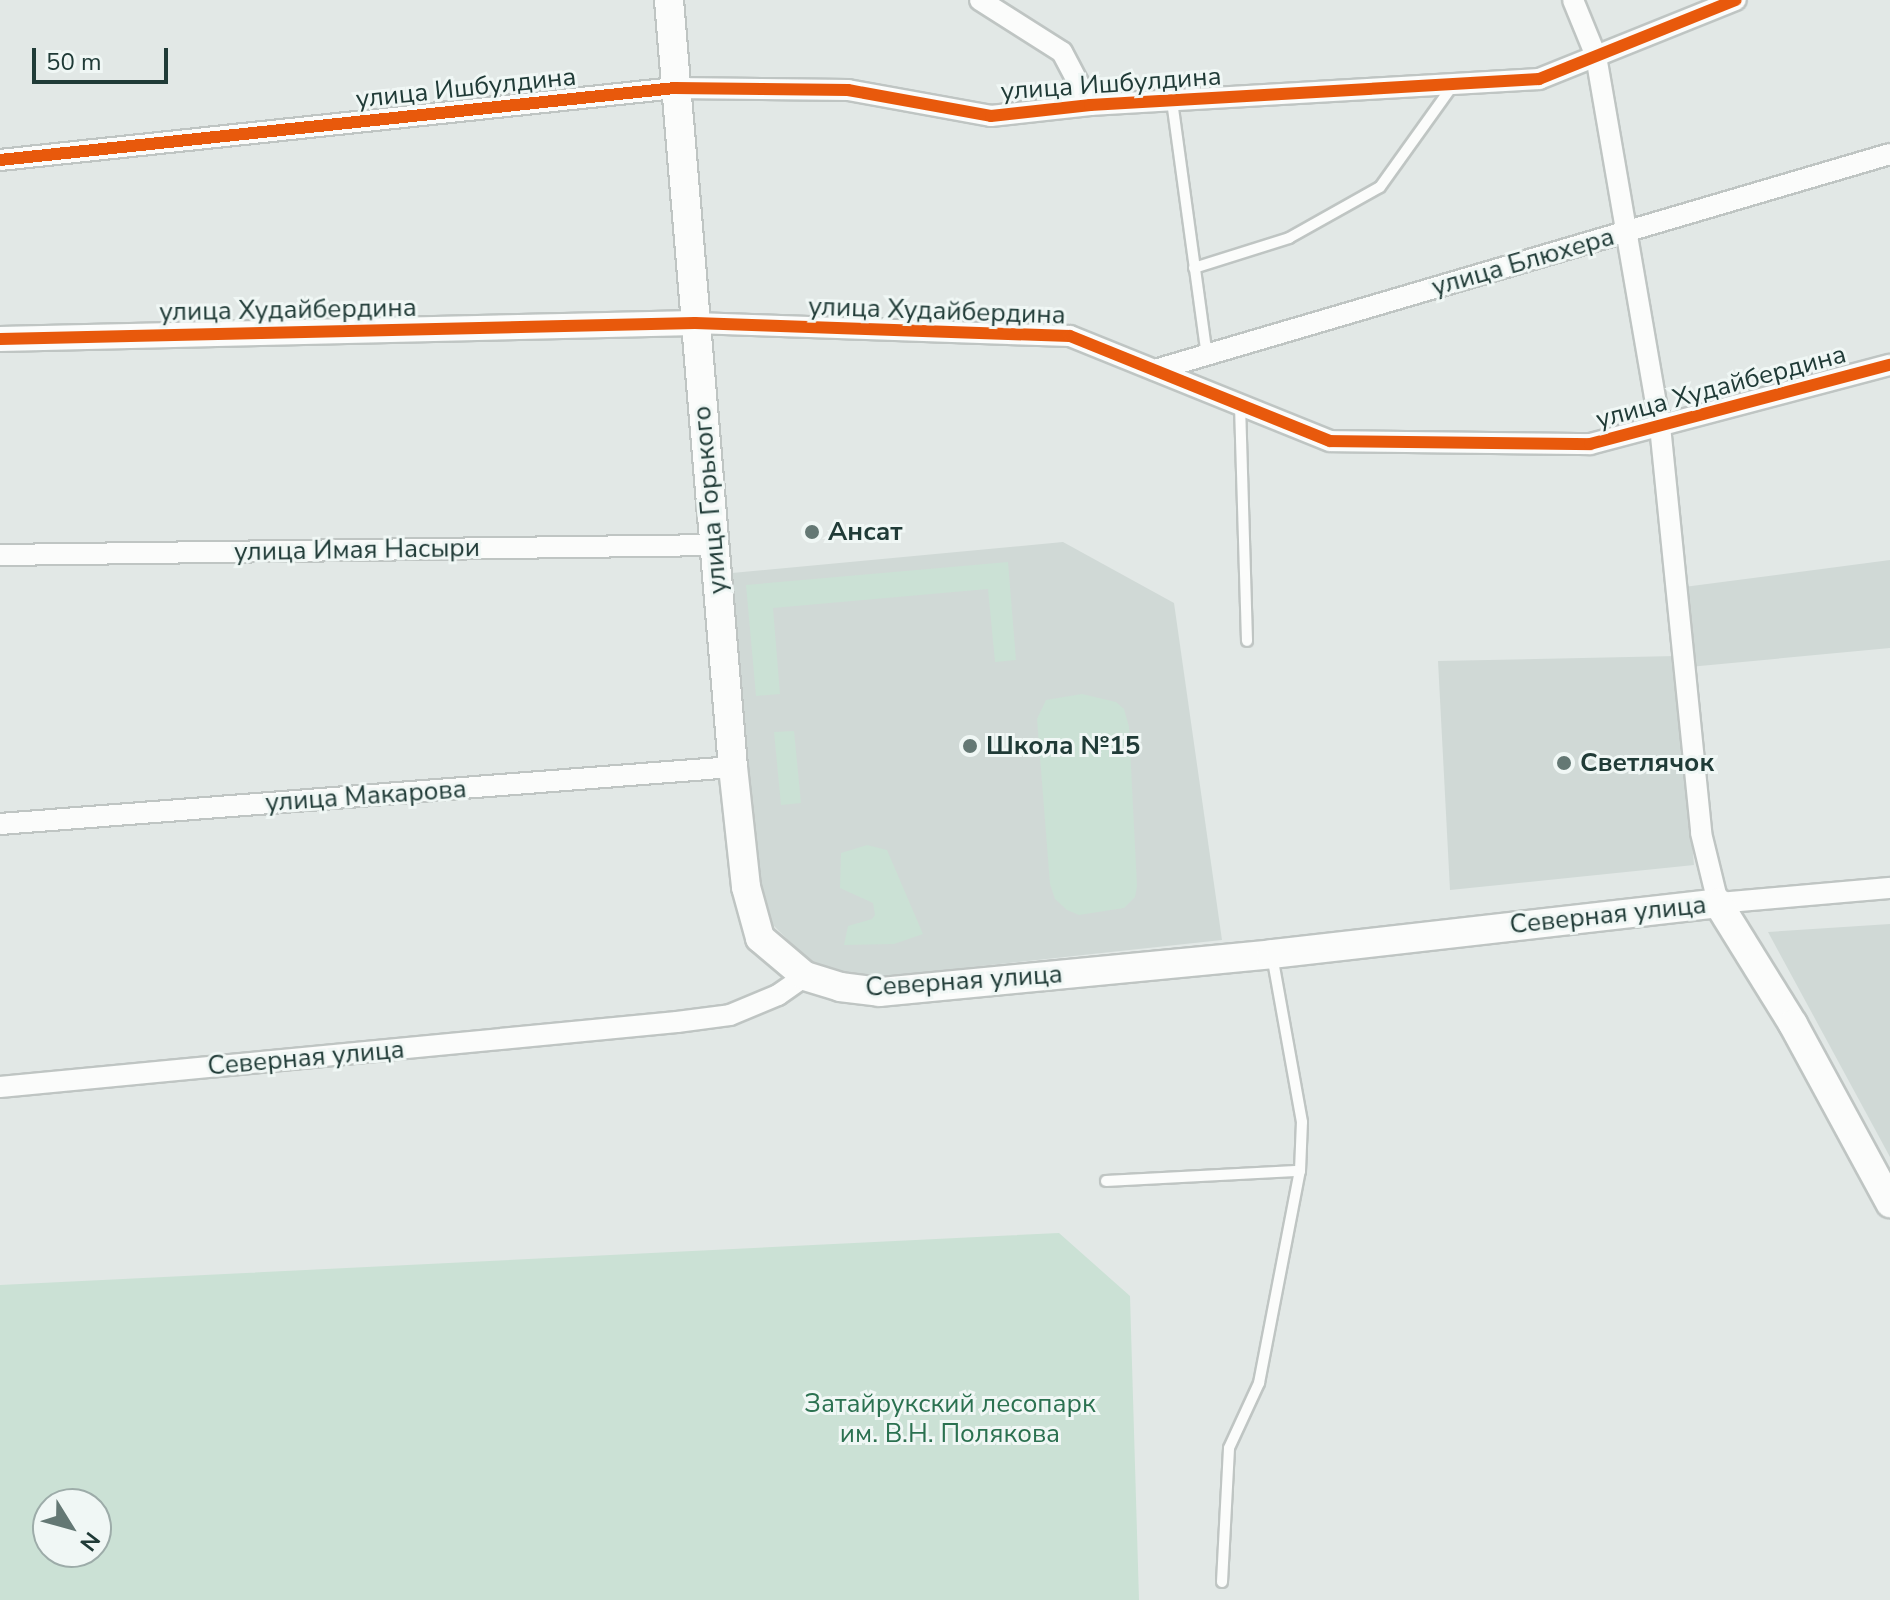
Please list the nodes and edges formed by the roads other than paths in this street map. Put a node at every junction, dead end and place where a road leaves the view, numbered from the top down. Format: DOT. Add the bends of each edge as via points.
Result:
graph roads {
  1 [pos="669,0"];
  2 [pos="980,0"];
  3 [pos="1573,0"];
  4 [pos="1736,0"];
  5 [pos="1596,56"];
  6 [pos="1454,83"];
  7 [pos="675,88"];
  8 [pos="1172,101"];
  9 [pos="1090,105"];
  10 [pos="1890,154"];
  11 [pos="0,160"];
  12 [pos="1625,232"];
  13 [pos="1194,268"];
  14 [pos="695,323"];
  15 [pos="0,339"];
  16 [pos="1207,355"];
  17 [pos="1890,365"];
  18 [pos="1155,370"];
  19 [pos="1240,405"];
  20 [pos="1660,426"];
  21 [pos="715,545"];
  22 [pos="0,555"];
  23 [pos="1247,641"];
  24 [pos="733,767"];
  25 [pos="0,824"];
  26 [pos="1890,888"];
  27 [pos="1718,903"];
  28 [pos="1272,954"];
  29 [pos="805,976"];
  30 [pos="0,1087"];
  31 [pos="1300,1171"];
  32 [pos="1106,1181"];
  33 [pos="1890,1203"];
  34 [pos="1222,1582"];
  1 -- 7 [label="main road, улица Горького"];
  2 -- 9 [label="street, улица Ишбулдина" via="1062,52"];
  3 -- 5 [label="street"];
  4 -- 5 [label="street, улица Ишбулдина"];
  5 -- 6 [label="street, улица Ишбулдина" via="1539,79"];
  5 -- 12 [label="street"];
  6 -- 8 [label="street, улица Ишбулдина"];
  6 -- 13 [label="lane" via="1380,187 1289,238"];
  7 -- 9 [label="street, улица Ишбулдина" via="848,90 991,116"];
  7 -- 11 [label="street, улица Ишбулдина"];
  7 -- 14 [label="main road, улица Горького"];
  8 -- 9 [label="street, улица Ишбулдина"];
  8 -- 13 [label="lane"];
  10 -- 12 [label="street, улица Блюхера"];
  12 -- 16 [label="street, улица Блюхера"];
  12 -- 20 [label="street"];
  13 -- 16 [label="lane"];
  14 -- 15 [label="street, улица Худайбердина"];
  14 -- 18 [label="street, улица Худайбердина" via="1070,336"];
  14 -- 21 [label="main road, улица Горького"];
  16 -- 18 [label="street, улица Блюхера"];
  17 -- 20 [label="street, улица Худайбердина"];
  18 -- 19 [label="street, улица Худайбердина"];
  19 -- 20 [label="street, улица Худайбердина" via="1330,441 1590,444"];
  19 -- 23 [label="lane"];
  20 -- 27 [label="street" via="1701,833"];
  21 -- 22 [label="street, улица Имая Насыри"];
  21 -- 24 [label="main road, улица Горького"];
  24 -- 25 [label="street, улица Макарова"];
  24 -- 29 [label="main road, улица Горького" via="752,917 760,938"];
  26 -- 27 [label="street, Северная улица"];
  27 -- 28 [label="main road, Северная улица"];
  27 -- 33 [label="main road" via="1793,1024"];
  28 -- 29 [label="main road, Северная улица" via="880,992"];
  28 -- 31 [label="lane" via="1302,1122"];
  29 -- 30 [label="street, Северная улица" via="778,995 730,1015"];
  31 -- 32 [label="lane"];
  31 -- 34 [label="lane" via="1259,1383 1229,1448"];
}
